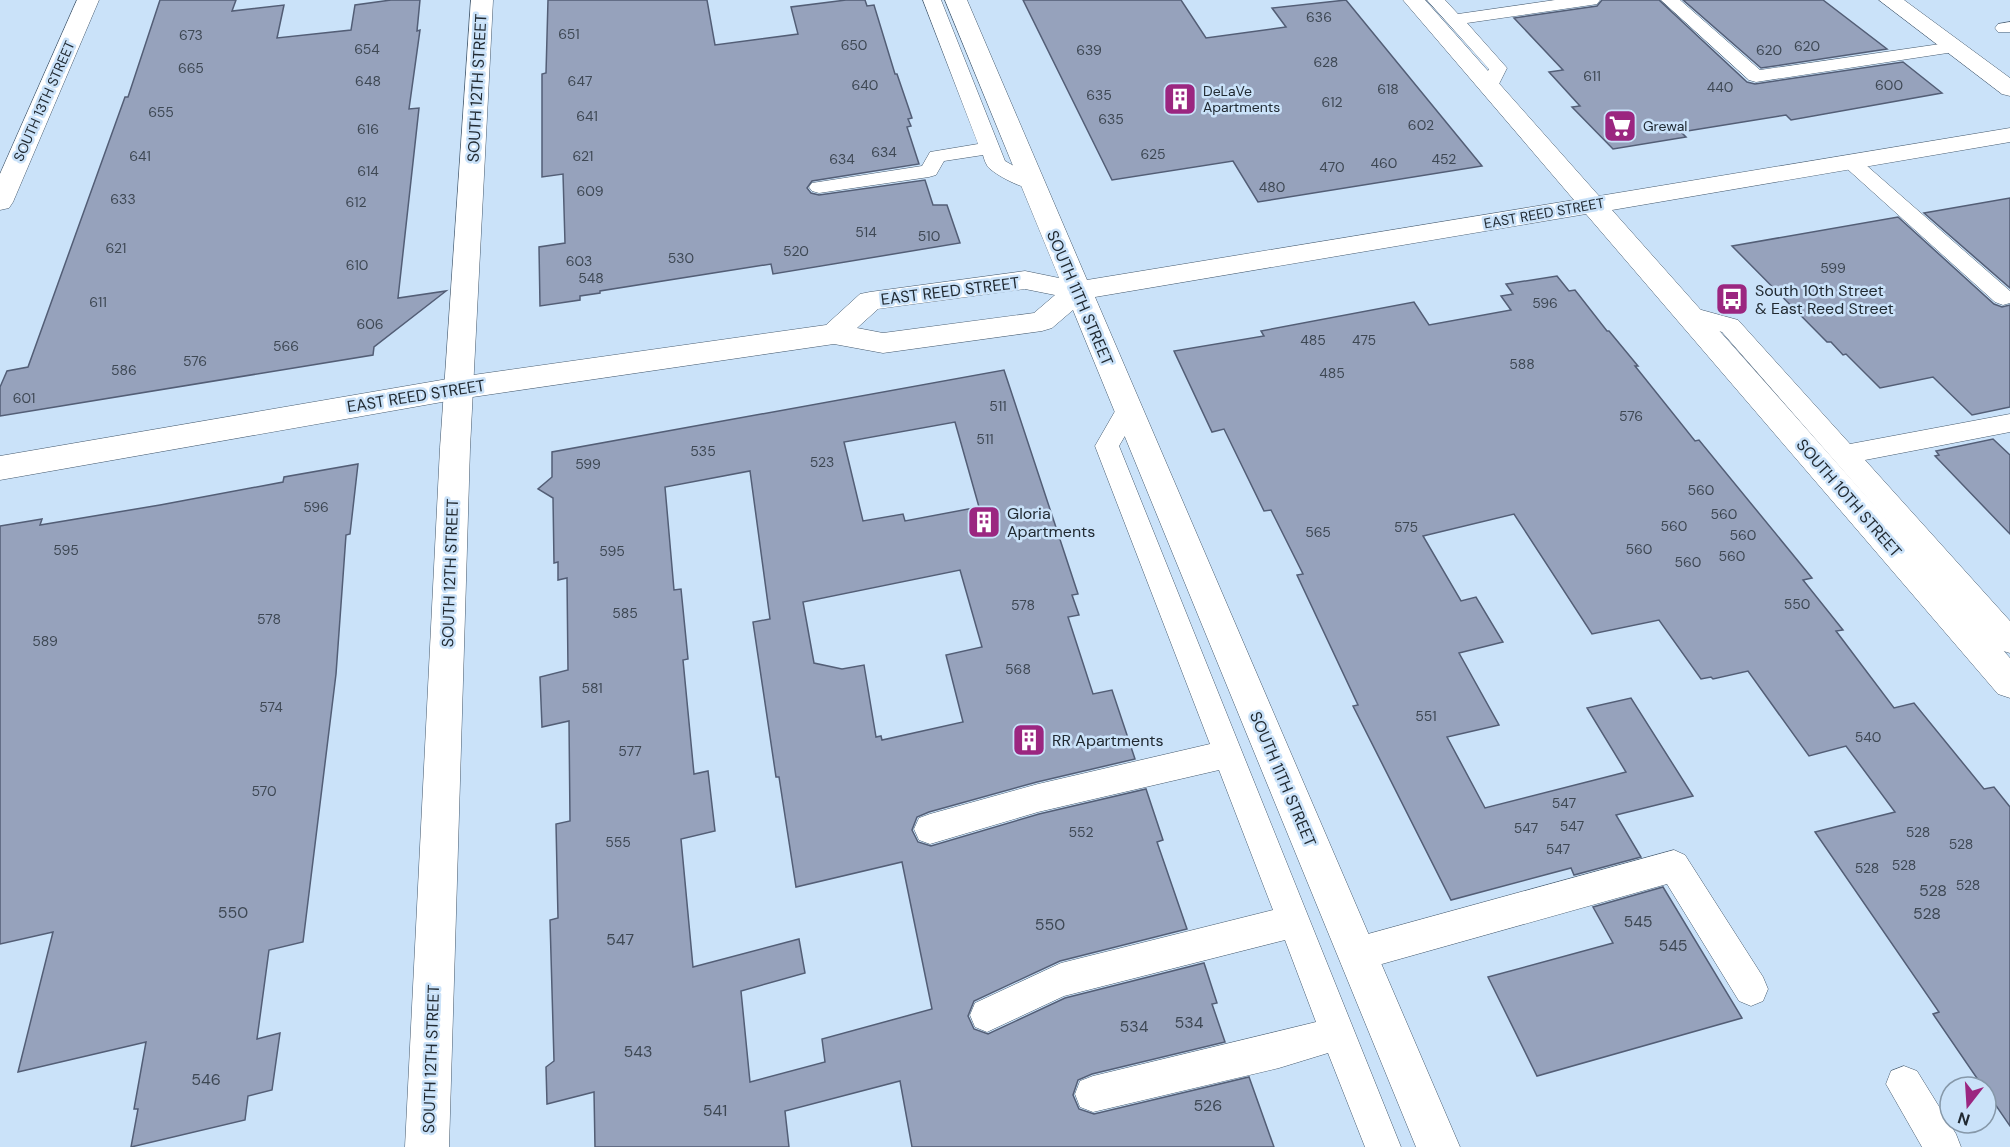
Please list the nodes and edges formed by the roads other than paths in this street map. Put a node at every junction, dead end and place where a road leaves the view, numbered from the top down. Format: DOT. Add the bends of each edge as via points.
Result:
graph roads {
  1 [pos="88,0"];
  2 [pos="482,0"];
  3 [pos="932,0"];
  4 [pos="956,0"];
  5 [pos="1414,0"];
  6 [pos="1436,0"];
  7 [pos="1591,0"];
  8 [pos="1670,0"];
  9 [pos="1890,0"];
  10 [pos="1454,20"];
  11 [pos="1954,47"];
  12 [pos="1488,86"];
  13 [pos="2010,89"];
  14 [pos="2010,135"];
  15 [pos="990,148"];
  16 [pos="1851,162"];
  17 [pos="1032,184"];
  18 [pos="819,187"];
  19 [pos="0,202"];
  20 [pos="1593,205"];
  21 [pos="1078,291"];
  22 [pos="2003,297"];
  23 [pos="1687,314"];
  24 [pos="834,334"];
  25 [pos="459,388"];
  26 [pos="1127,412"];
  27 [pos="2010,423"];
  28 [pos="1844,454"];
  29 [pos="0,468"];
  30 [pos="2010,641"];
  31 [pos="2010,682"];
  32 [pos="1228,754"];
  33 [pos="930,829"];
  34 [pos="1294,921"];
  35 [pos="1357,954"];
  36 [pos="1751,989"];
  37 [pos="987,1014"];
  38 [pos="1338,1033"];
  39 [pos="1904,1084"];
  40 [pos="1094,1094"];
  41 [pos="427,1147"];
  42 [pos="1383,1147"];
  43 [pos="1438,1147"];
  44 [pos="1943,1147"];
  1 -- 19 [label="street, SOUTH 13TH STREET"];
  2 -- 25 [label="street, SOUTH 12TH STREET"];
  3 -- 15 [label="lane"];
  4 -- 17 [label="street, SOUTH 11TH STREET"];
  5 -- 12 [label="street, SOUTH 10TH STREET"];
  6 -- 10 [label="lane"];
  7 -- 10 [label="lane"];
  8 -- 11 [label="lane" via="1756,76"];
  9 -- 11 [label="street"];
  10 -- 12 [label="lane" via="1498,68"];
  11 -- 13 [label="street"];
  12 -- 20 [label="street, SOUTH 10TH STREET"];
  14 -- 16 [label="street, EAST REED STREET"];
  15 -- 17 [label="lane" via="996,164"];
  15 -- 18 [label="lane" via="937,156 929,171"];
  16 -- 20 [label="street, EAST REED STREET"];
  16 -- 22 [label="lane"];
  17 -- 21 [label="street, SOUTH 11TH STREET"];
  20 -- 21 [label="street, EAST REED STREET"];
  20 -- 23 [label="street, SOUTH 10TH STREET"];
  21 -- 24 [label="street, EAST REED STREET" via="1042,321 883,343"];
  21 -- 24 [label="street, EAST REED STREET" via="1025,280 870,301"];
  21 -- 26 [label="street, SOUTH 11TH STREET"];
  23 -- 28 [label="lane, SOUTH 10TH STREET" via="1730,326"];
  23 -- 31 [label="street, SOUTH 10TH STREET"];
  24 -- 25 [label="street, EAST REED STREET"];
  25 -- 29 [label="street, EAST REED STREET"];
  25 -- 41 [label="street, SOUTH 12TH STREET"];
  26 -- 32 [label="lane" via="1107,446"];
  26 -- 35 [label="street, SOUTH 11TH STREET"];
  27 -- 28 [label="lane"];
  28 -- 30 [label="lane, SOUTH 10TH STREET"];
  32 -- 33 [label="lane" via="1038,798"];
  32 -- 34 [label="lane"];
  34 -- 37 [label="lane" via="1061,980"];
  34 -- 38 [label="lane"];
  35 -- 36 [label="lane" via="1674,866"];
  35 -- 43 [label="street, SOUTH 11TH STREET"];
  38 -- 40 [label="lane"];
  38 -- 42 [label="lane"];
  39 -- 44 [label="lane"];
}
